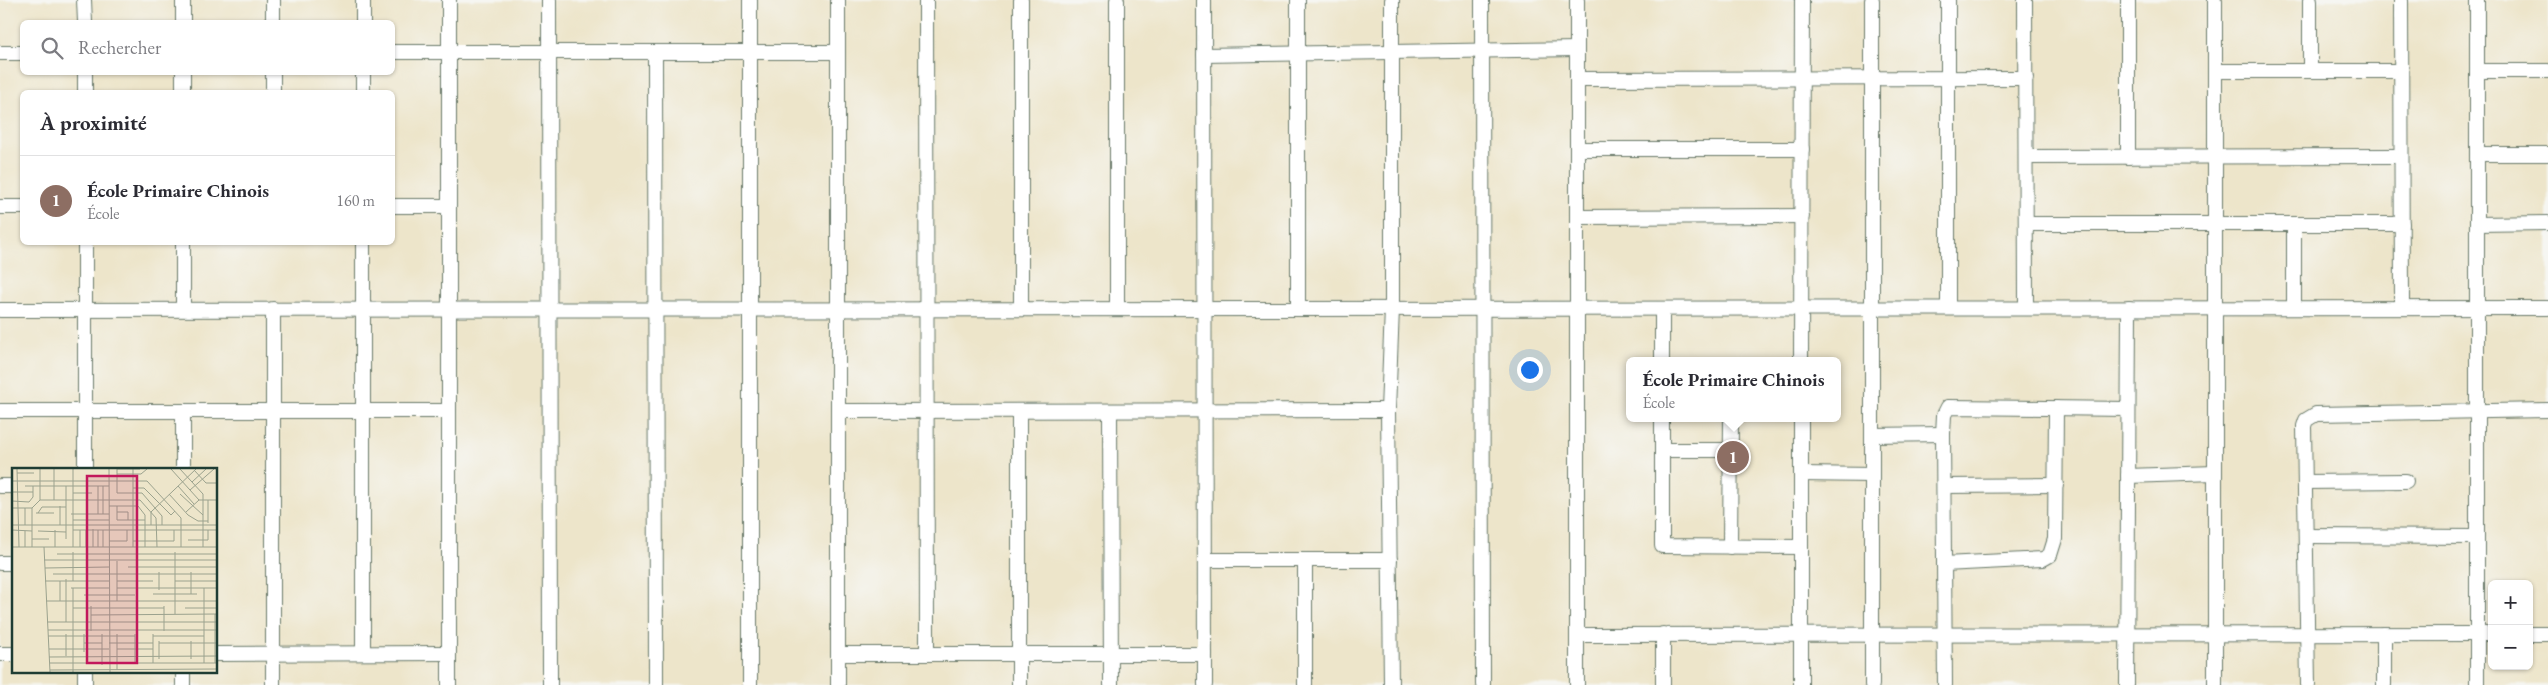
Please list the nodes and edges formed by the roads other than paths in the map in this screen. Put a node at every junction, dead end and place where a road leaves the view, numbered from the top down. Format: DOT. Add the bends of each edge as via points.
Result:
graph roads {
  1 [pos="84,0"];
  2 [pos="182,0"];
  3 [pos="273,0"];
  4 [pos="363,0"];
  5 [pos="449,0"];
  6 [pos="549,0"];
  7 [pos="750,0"];
  8 [pos="838,0"];
  9 [pos="926,0"];
  10 [pos="1021,0"];
  11 [pos="1117,0"];
  12 [pos="1204,0"];
  13 [pos="1298,0"];
  14 [pos="1392,0"];
  15 [pos="1482,0"];
  16 [pos="1577,0"];
  17 [pos="1802,0"];
  18 [pos="1872,0"];
  19 [pos="1948,0"];
  20 [pos="2026,0"];
  21 [pos="2128,0"];
  22 [pos="2214,0"];
  23 [pos="2310,0"];
  24 [pos="2402,0"];
  25 [pos="2476,0"];
  26 [pos="84,20"];
  27 [pos="182,20"];
  28 [pos="273,20"];
  29 [pos="363,20"];
  30 [pos="1577,49"];
  31 [pos="1482,51"];
  32 [pos="395,52"];
  33 [pos="449,52"];
  34 [pos="549,52"];
  35 [pos="655,52"];
  36 [pos="750,52"];
  37 [pos="838,52"];
  38 [pos="1392,52"];
  39 [pos="0,53"];
  40 [pos="20,53"];
  41 [pos="1298,54"];
  42 [pos="1204,56"];
  43 [pos="2214,71"];
  44 [pos="2310,71"];
  45 [pos="2402,71"];
  46 [pos="2477,71"];
  47 [pos="2548,71"];
  48 [pos="84,75"];
  49 [pos="183,75"];
  50 [pos="273,75"];
  51 [pos="363,75"];
  52 [pos="1872,78"];
  53 [pos="1948,78"];
  54 [pos="2026,78"];
  55 [pos="1577,79"];
  56 [pos="1802,79"];
  57 [pos="84,90"];
  58 [pos="183,90"];
  59 [pos="273,90"];
  60 [pos="363,90"];
  61 [pos="1577,149"];
  62 [pos="1802,149"];
  63 [pos="2477,154"];
  64 [pos="2548,154"];
  65 [pos="2402,156"];
  66 [pos="2026,157"];
  67 [pos="2128,157"];
  68 [pos="2214,157"];
  69 [pos="395,206"];
  70 [pos="449,206"];
  71 [pos="0,207"];
  72 [pos="20,207"];
  73 [pos="1802,216"];
  74 [pos="1577,217"];
  75 [pos="2026,224"];
  76 [pos="2215,224"];
  77 [pos="2294,224"];
  78 [pos="2402,224"];
  79 [pos="2477,224"];
  80 [pos="2548,224"];
  81 [pos="85,245"];
  82 [pos="183,245"];
  83 [pos="363,245"];
  84 [pos="1578,308"];
  85 [pos="1662,308"];
  86 [pos="1801,308"];
  87 [pos="1872,308"];
  88 [pos="1948,308"];
  89 [pos="2026,308"];
  90 [pos="2129,308"];
  91 [pos="2215,308"];
  92 [pos="2294,308"];
  93 [pos="2402,308"];
  94 [pos="2477,308"];
  95 [pos="2548,308"];
  96 [pos="449,309"];
  97 [pos="549,309"];
  98 [pos="656,309"];
  99 [pos="750,309"];
  100 [pos="838,309"];
  101 [pos="926,309"];
  102 [pos="1021,309"];
  103 [pos="1117,309"];
  104 [pos="1205,309"];
  105 [pos="1298,309"];
  106 [pos="1392,309"];
  107 [pos="1483,309"];
  108 [pos="0,310"];
  109 [pos="85,310"];
  110 [pos="183,310"];
  111 [pos="273,310"];
  112 [pos="363,310"];
  113 [pos="1662,357"];
  114 [pos="1801,357"];
  115 [pos="2056,408"];
  116 [pos="2128,409"];
  117 [pos="1388,410"];
  118 [pos="2548,410"];
  119 [pos="0,411"];
  120 [pos="85,411"];
  121 [pos="183,411"];
  122 [pos="273,411"];
  123 [pos="363,411"];
  124 [pos="449,411"];
  125 [pos="838,411"];
  126 [pos="927,411"];
  127 [pos="1019,411"];
  128 [pos="1110,411"];
  129 [pos="1205,411"];
  130 [pos="2477,412"];
  131 [pos="1662,422"];
  132 [pos="1731,422"];
  133 [pos="1801,422"];
  134 [pos="1943,434"];
  135 [pos="1872,435"];
  136 [pos="1662,450"];
  137 [pos="1731,450"];
  138 [pos="85,468"];
  139 [pos="183,468"];
  140 [pos="1801,474"];
  141 [pos="2215,474"];
  142 [pos="1872,475"];
  143 [pos="2128,476"];
  144 [pos="2406,481"];
  145 [pos="2305,482"];
  146 [pos="2056,485"];
  147 [pos="1944,486"];
  148 [pos="2306,536"];
  149 [pos="2477,537"];
  150 [pos="1730,546"];
  151 [pos="1801,547"];
  152 [pos="1205,560"];
  153 [pos="1305,560"];
  154 [pos="1390,560"];
  155 [pos="1944,564"];
  156 [pos="1662,634"];
  157 [pos="1801,634"];
  158 [pos="1872,634"];
  159 [pos="1944,634"];
  160 [pos="2128,634"];
  161 [pos="2215,634"];
  162 [pos="2307,634"];
  163 [pos="2384,634"];
  164 [pos="2477,634"];
  165 [pos="2488,634"];
  166 [pos="2533,634"];
  167 [pos="2548,634"];
  168 [pos="1577,635"];
  169 [pos="363,653"];
  170 [pos="449,653"];
  171 [pos="218,654"];
  172 [pos="273,654"];
  173 [pos="838,654"];
  174 [pos="927,654"];
  175 [pos="1019,654"];
  176 [pos="1110,654"];
  177 [pos="1205,654"];
  178 [pos="85,672"];
  179 [pos="183,672"];
  180 [pos="85,685"];
  181 [pos="183,685"];
  182 [pos="273,685"];
  183 [pos="449,685"];
  184 [pos="550,685"];
  185 [pos="656,685"];
  186 [pos="750,685"];
  187 [pos="838,685"];
  188 [pos="1019,685"];
  189 [pos="1110,685"];
  190 [pos="1205,685"];
  191 [pos="1305,685"];
  192 [pos="1391,685"];
  193 [pos="1483,685"];
  194 [pos="1577,685"];
  195 [pos="1662,685"];
  196 [pos="1801,685"];
  197 [pos="1872,685"];
  198 [pos="1944,685"];
  199 [pos="2127,685"];
  200 [pos="2215,685"];
  201 [pos="2308,685"];
  202 [pos="2384,685"];
  203 [pos="2477,685"];
  1 -- 26 [label="street"];
  2 -- 27 [label="street"];
  3 -- 28 [label="street"];
  4 -- 29 [label="street"];
  5 -- 33 [label="street"];
  6 -- 34 [label="street"];
  7 -- 36 [label="street"];
  8 -- 37 [label="street"];
  9 -- 101 [label="street"];
  10 -- 102 [label="street"];
  11 -- 103 [label="street"];
  12 -- 42 [label="street"];
  13 -- 41 [label="street"];
  14 -- 38 [label="street"];
  15 -- 31 [label="street"];
  16 -- 30 [label="street"];
  17 -- 56 [label="street"];
  18 -- 52 [label="street"];
  19 -- 53 [label="street"];
  20 -- 54 [label="street"];
  21 -- 67 [label="street"];
  22 -- 43 [label="street"];
  23 -- 44 [label="street"];
  24 -- 45 [label="street"];
  25 -- 46 [label="street"];
  30 -- 31 [label="street"];
  30 -- 55 [label="street"];
  31 -- 38 [label="street"];
  31 -- 107 [label="street"];
  32 -- 33 [label="street"];
  33 -- 34 [label="street"];
  33 -- 70 [label="street"];
  34 -- 35 [label="street"];
  34 -- 97 [label="street"];
  35 -- 36 [label="street"];
  35 -- 98 [label="street"];
  36 -- 37 [label="street"];
  36 -- 99 [label="street"];
  37 -- 100 [label="street"];
  38 -- 41 [label="street"];
  38 -- 106 [label="street"];
  39 -- 40 [label="street"];
  41 -- 42 [label="street"];
  41 -- 105 [label="street"];
  42 -- 104 [label="street"];
  43 -- 44 [label="street"];
  43 -- 68 [label="street"];
  44 -- 45 [label="street"];
  45 -- 65 [label="street"];
  46 -- 47 [label="street"];
  46 -- 63 [label="street"];
  48 -- 57 [label="street"];
  49 -- 58 [label="street"];
  50 -- 59 [label="street"];
  51 -- 60 [label="street"];
  52 -- 53 [label="street"];
  52 -- 56 [label="street"];
  52 -- 87 [label="street"];
  53 -- 54 [label="street"];
  53 -- 88 [label="street"];
  54 -- 66 [label="street"];
  55 -- 56 [label="street"];
  55 -- 61 [label="street"];
  56 -- 62 [label="street"];
  61 -- 62 [label="street"];
  61 -- 74 [label="street"];
  62 -- 73 [label="street"];
  63 -- 64 [label="street"];
  63 -- 79 [label="street"];
  65 -- 68 [label="street"];
  65 -- 78 [label="street"];
  66 -- 67 [label="street"];
  66 -- 75 [label="street"];
  67 -- 68 [label="street"];
  68 -- 76 [label="street"];
  69 -- 70 [label="street"];
  70 -- 96 [label="street"];
  71 -- 72 [label="street"];
  73 -- 74 [label="street"];
  73 -- 86 [label="street"];
  74 -- 84 [label="street"];
  75 -- 76 [label="street"];
  75 -- 89 [label="street"];
  76 -- 77 [label="street"];
  76 -- 91 [label="street"];
  77 -- 78 [label="street"];
  77 -- 92 [label="street"];
  78 -- 93 [label="street"];
  79 -- 80 [label="street"];
  79 -- 94 [label="street"];
  81 -- 109 [label="street"];
  82 -- 110 [label="street"];
  83 -- 112 [label="street"];
  84 -- 85 [label="street"];
  84 -- 107 [label="street"];
  84 -- 168 [label="street"];
  85 -- 86 [label="street"];
  85 -- 113 [label="street"];
  86 -- 87 [label="street"];
  86 -- 114 [label="street"];
  87 -- 88 [label="street"];
  87 -- 135 [label="street"];
  88 -- 89 [label="street"];
  89 -- 90 [label="street"];
  90 -- 91 [label="street"];
  90 -- 116 [label="street"];
  91 -- 92 [label="street"];
  91 -- 141 [label="street"];
  92 -- 93 [label="street"];
  93 -- 94 [label="street"];
  94 -- 95 [label="street"];
  94 -- 130 [label="street"];
  96 -- 97 [label="street"];
  96 -- 112 [label="street"];
  96 -- 124 [label="street"];
  97 -- 98 [label="street"];
  97 -- 184 [label="street"];
  98 -- 99 [label="street"];
  98 -- 185 [label="street"];
  99 -- 100 [label="street"];
  99 -- 186 [label="street"];
  100 -- 101 [label="street"];
  100 -- 125 [label="street"];
  101 -- 102 [label="street"];
  101 -- 126 [label="street"];
  102 -- 103 [label="street"];
  103 -- 104 [label="street"];
  104 -- 105 [label="street"];
  104 -- 129 [label="street"];
  105 -- 106 [label="street"];
  106 -- 107 [label="street"];
  106 -- 117 [label="street"];
  107 -- 193 [label="street"];
  108 -- 109 [label="street"];
  109 -- 110 [label="street"];
  109 -- 120 [label="street"];
  110 -- 111 [label="street"];
  111 -- 112 [label="street"];
  111 -- 122 [label="street"];
  112 -- 123 [label="street"];
  115 -- 116 [label="street"];
  115 -- 134 [label="street" via="1948,407 1944,414"];
  115 -- 146 [label="street"];
  116 -- 143 [label="street"];
  117 -- 129 [label="street"];
  117 -- 154 [label="street"];
  118 -- 130 [label="street"];
  119 -- 120 [label="street"];
  120 -- 121 [label="street"];
  120 -- 138 [label="street"];
  121 -- 122 [label="street"];
  121 -- 139 [label="street"];
  122 -- 123 [label="street"];
  122 -- 172 [label="street"];
  123 -- 124 [label="street"];
  123 -- 169 [label="street"];
  124 -- 170 [label="street"];
  125 -- 126 [label="street"];
  125 -- 173 [label="street"];
  126 -- 127 [label="street"];
  126 -- 174 [label="street"];
  127 -- 128 [label="street"];
  127 -- 175 [label="street"];
  128 -- 129 [label="street"];
  128 -- 176 [label="street"];
  129 -- 152 [label="street"];
  130 -- 145 [label="street" via="2310,416 2304,426"];
  130 -- 149 [label="street"];
  131 -- 136 [label="street"];
  132 -- 137 [label="street"];
  133 -- 140 [label="street"];
  134 -- 135 [label="street"];
  134 -- 147 [label="street"];
  135 -- 142 [label="street"];
  136 -- 137 [label="street"];
  136 -- 150 [label="street" via="1662,546"];
  137 -- 150 [label="street"];
  140 -- 142 [label="street"];
  140 -- 151 [label="street"];
  141 -- 143 [label="street"];
  141 -- 161 [label="street"];
  142 -- 158 [label="street"];
  143 -- 160 [label="street"];
  144 -- 145 [label="street"];
  145 -- 148 [label="street"];
  146 -- 147 [label="street"];
  146 -- 155 [label="street" via="2055,539 2050,555 2043,559"];
  147 -- 155 [label="street"];
  148 -- 149 [label="street"];
  148 -- 162 [label="street"];
  149 -- 164 [label="street"];
  150 -- 151 [label="street"];
  151 -- 157 [label="street"];
  152 -- 153 [label="street"];
  152 -- 177 [label="street"];
  153 -- 154 [label="street"];
  153 -- 191 [label="street"];
  154 -- 192 [label="street"];
  155 -- 159 [label="street"];
  156 -- 157 [label="street"];
  156 -- 168 [label="street"];
  156 -- 195 [label="street"];
  157 -- 158 [label="street"];
  157 -- 196 [label="street"];
  158 -- 159 [label="street"];
  158 -- 197 [label="street"];
  159 -- 160 [label="street"];
  159 -- 198 [label="street"];
  160 -- 161 [label="street"];
  160 -- 199 [label="street"];
  161 -- 162 [label="street"];
  161 -- 200 [label="street"];
  162 -- 163 [label="street"];
  162 -- 201 [label="street"];
  163 -- 164 [label="street"];
  163 -- 202 [label="street"];
  164 -- 165 [label="street"];
  164 -- 203 [label="street"];
  166 -- 167 [label="street"];
  168 -- 194 [label="street"];
  169 -- 170 [label="street"];
  169 -- 172 [label="street"];
  170 -- 183 [label="street"];
  171 -- 172 [label="street"];
  172 -- 182 [label="street"];
  173 -- 174 [label="street"];
  173 -- 187 [label="street"];
  174 -- 175 [label="street"];
  175 -- 176 [label="street"];
  175 -- 188 [label="street"];
  176 -- 177 [label="street"];
  176 -- 189 [label="street"];
  177 -- 190 [label="street"];
  178 -- 180 [label="street"];
  179 -- 181 [label="street"];
}
